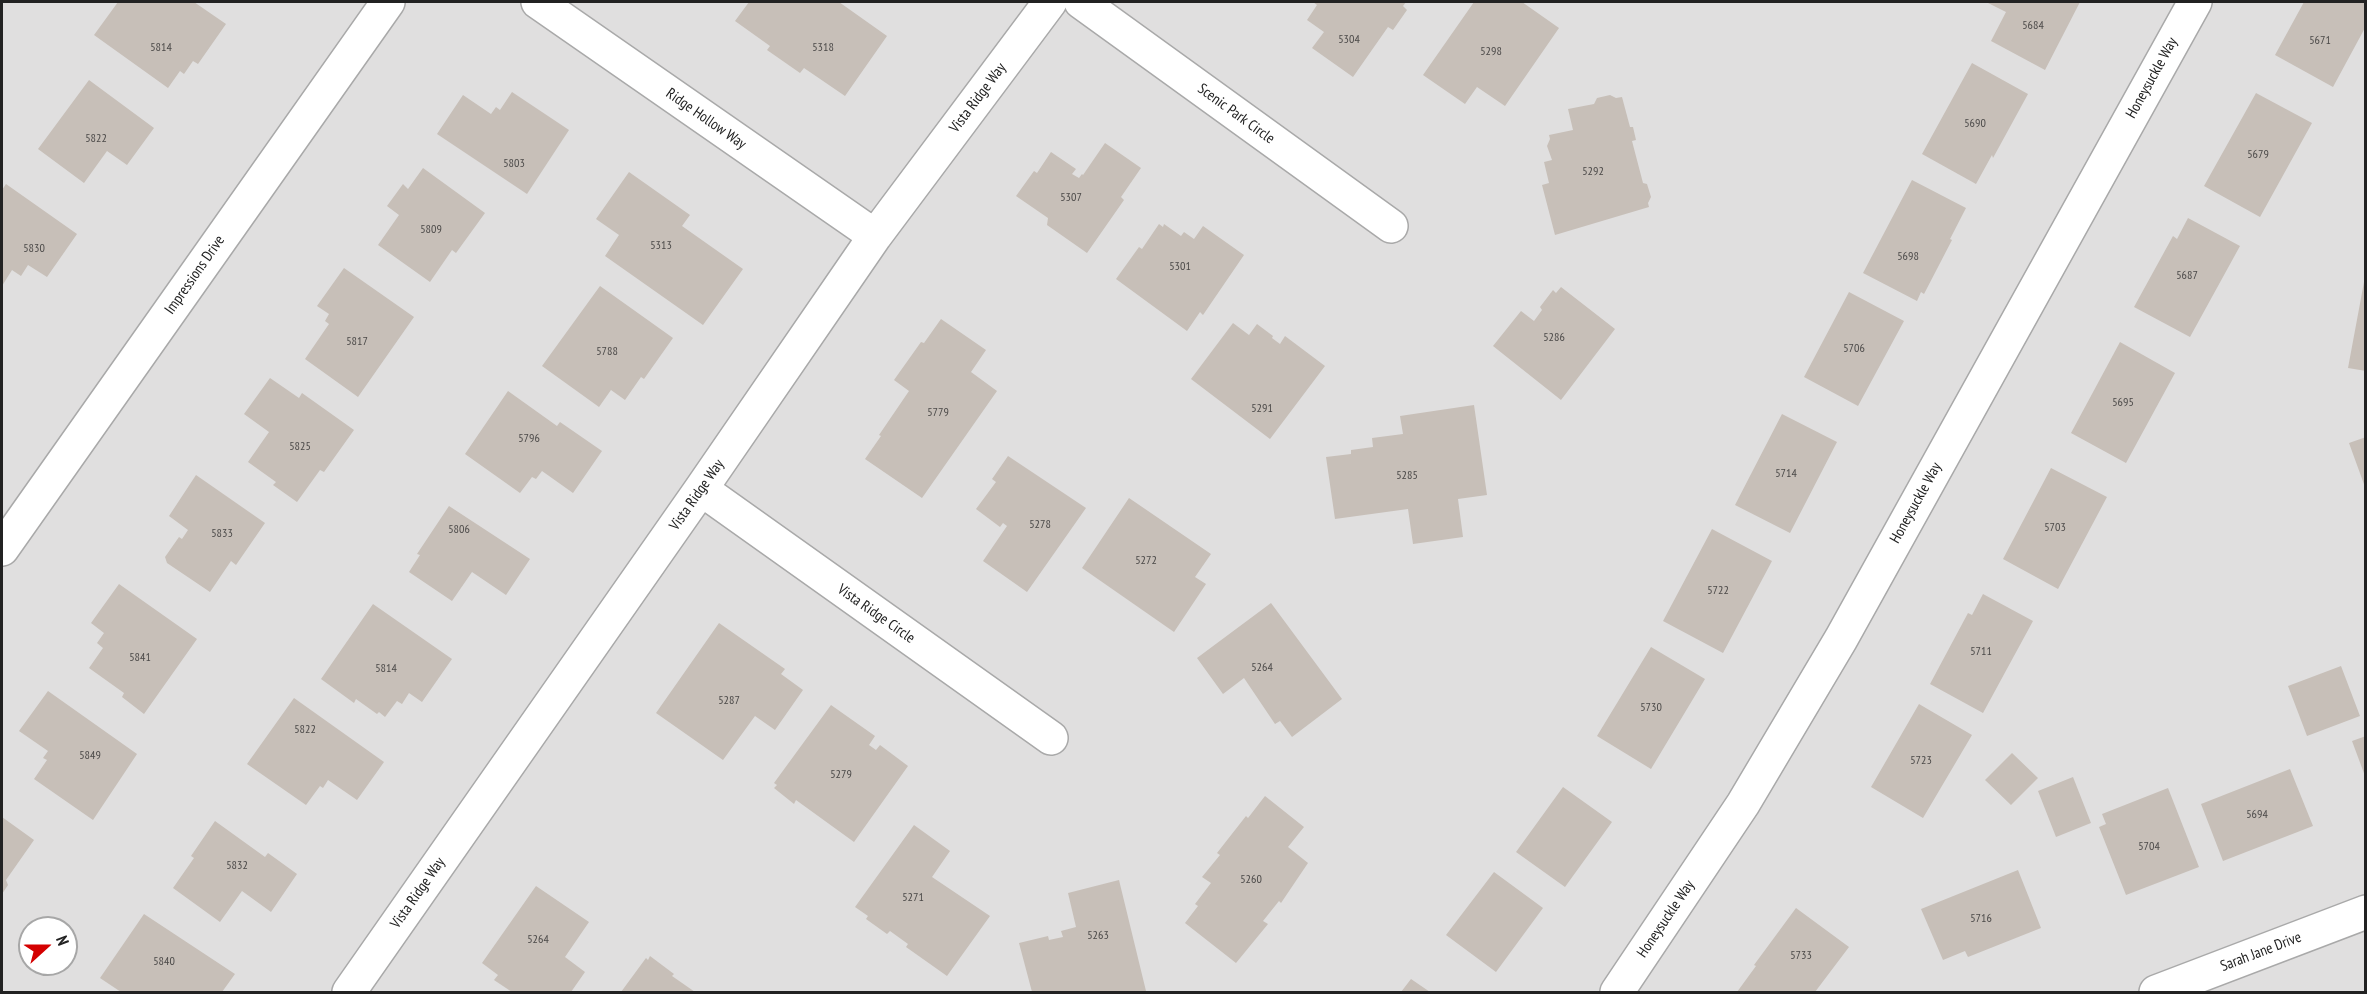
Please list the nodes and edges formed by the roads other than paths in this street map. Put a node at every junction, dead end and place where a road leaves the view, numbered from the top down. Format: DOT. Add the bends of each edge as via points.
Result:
graph roads {
  1 [pos="388,2"];
  2 [pos="538,2"];
  3 [pos="1050,2"];
  4 [pos="1081,2"];
  5 [pos="2195,2"];
  6 [pos="1390,226"];
  7 [pos="874,236"];
  8 [pos="701,489"];
  9 [pos="2,549"];
  10 [pos="1051,738"];
  11 [pos="2366,912"];
  12 [pos="349,993"];
  13 [pos="1617,993"];
  14 [pos="2157,993"];
  1 -- 9 [label="street, Impressions Drive"];
  2 -- 7 [label="street, Ridge Hollow Way"];
  3 -- 7 [label="street, Vista Ridge Way"];
  4 -- 6 [label="street, Scenic Park Circle"];
  5 -- 13 [label="street, Honeysuckle Way" via="1841,639 1743,804"];
  7 -- 8 [label="street, Vista Ridge Way"];
  8 -- 10 [label="street, Vista Ridge Circle"];
  8 -- 12 [label="street, Vista Ridge Way"];
  11 -- 14 [label="street, Sarah Jane Drive"];
}
